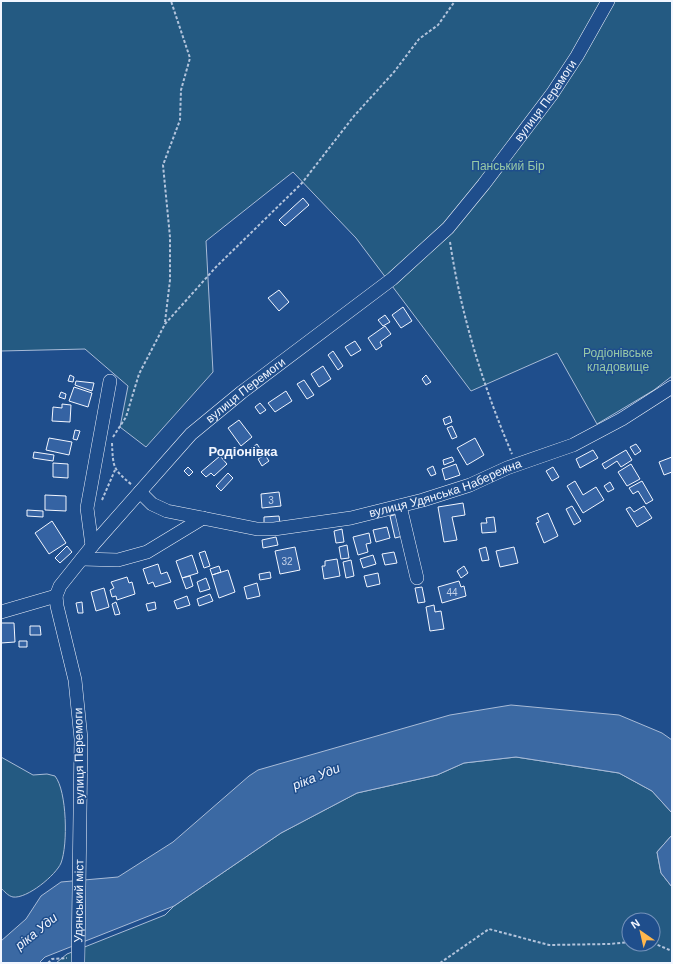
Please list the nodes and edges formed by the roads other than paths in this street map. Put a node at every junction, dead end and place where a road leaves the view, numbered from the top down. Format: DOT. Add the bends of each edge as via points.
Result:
graph roads {
  1 [pos="608,1"];
  2 [pos="110,380"];
  3 [pos="672,387"];
  4 [pos="140,492"];
  5 [pos="400,506"];
  6 [pos="203,518"];
  7 [pos="92,546"];
  8 [pos="82,558"];
  9 [pos="417,578"];
  10 [pos="56,596"];
  11 [pos="1,612"];
  12 [pos="80,850"];
  13 [pos="78,957"];
  1 -- 4 [label="street, вулиця Перемоги" via="552,94 448,228 392,279 201,425"];
  2 -- 7 [label="street" via="87,508"];
  3 -- 5 [label="street, вулиця Удянська Набережна" via="622,419 573,445 516,464 470,485"];
  4 -- 6 [label="street, вулиця Удянська Набережна" via="152,504 167,511"];
  4 -- 7 [label="street, вулиця Перемоги"];
  5 -- 6 [label="street, вулиця Удянська Набережна" via="351,518 274,529 257,529"];
  5 -- 9 [label="street"];
  6 -- 8 [label="street" via="147,552 118,560"];
  7 -- 8 [label="street, вулиця Перемоги"];
  8 -- 10 [label="street, вулиця Перемоги" via="60,586"];
  10 -- 11 [label="street"];
  10 -- 12 [label="street, вулиця Перемоги" via="75,680 78,706 81,739"];
  12 -- 13 [label="street, Удянський міст"];
}
